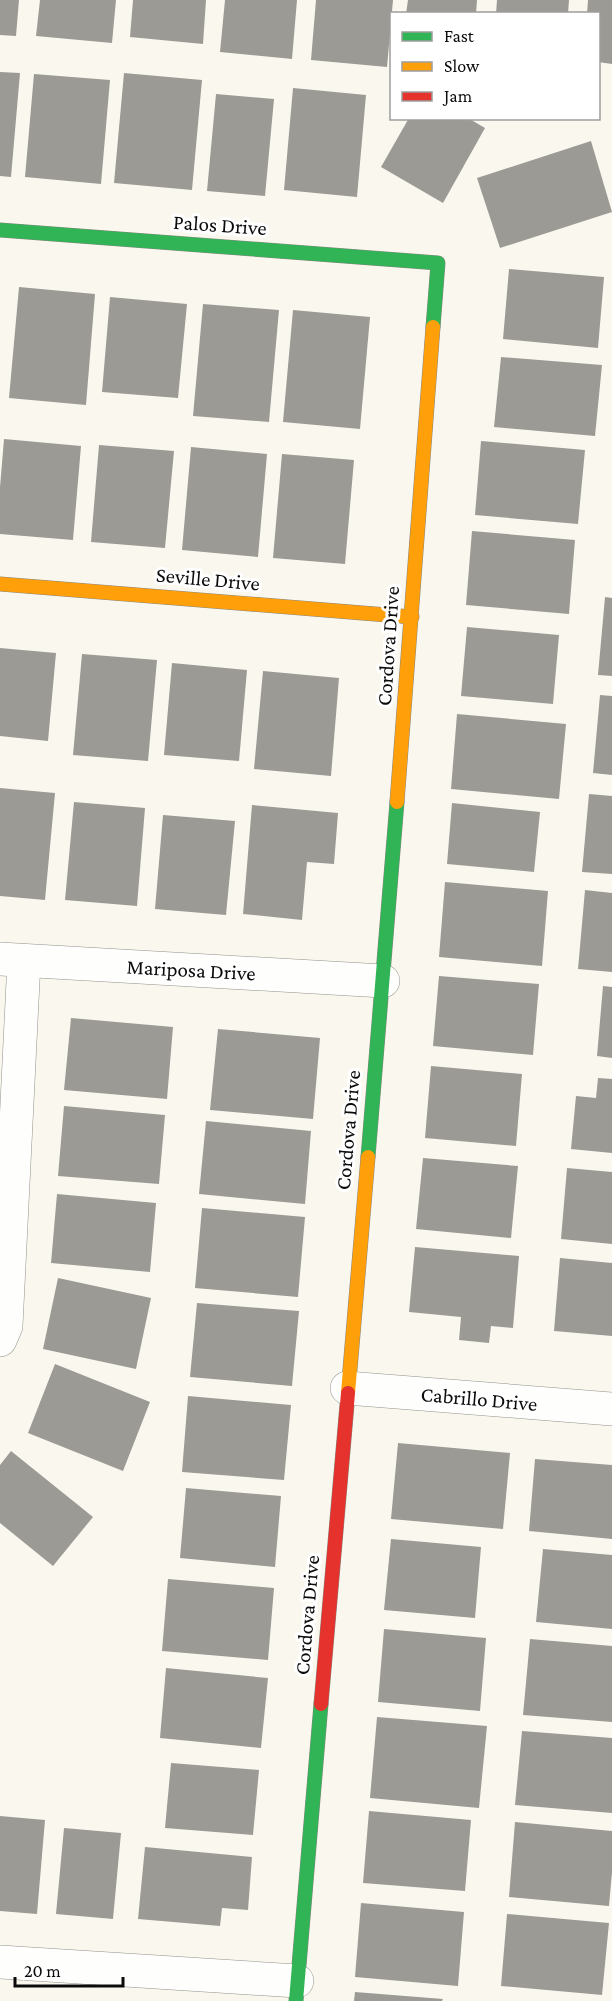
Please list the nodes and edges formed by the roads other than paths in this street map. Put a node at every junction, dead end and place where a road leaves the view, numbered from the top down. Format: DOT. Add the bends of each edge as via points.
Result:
graph roads {
  1 [pos="0,230"];
  2 [pos="438,263"];
  3 [pos="0,584"];
  4 [pos="412,616"];
  5 [pos="12,960"];
  6 [pos="383,981"];
  7 [pos="0,1340"];
  8 [pos="347,1388"];
  9 [pos="612,1409"];
  10 [pos="0,1962"];
  11 [pos="297,1991"];
  1 -- 2 [label="street, Palos Drive"];
  2 -- 4 [label="street, Cordova Drive"];
  3 -- 4 [label="street, Seville Drive"];
  4 -- 6 [label="street, Cordova Drive"];
  5 -- 6 [label="street, Mariposa Drive"];
  5 -- 7 [label="street" via="6,1326"];
  6 -- 8 [label="street, Cordova Drive"];
  8 -- 9 [label="street, Cabrillo Drive"];
  8 -- 11 [label="street, Cordova Drive"];
  10 -- 11 [label="street"];
}
